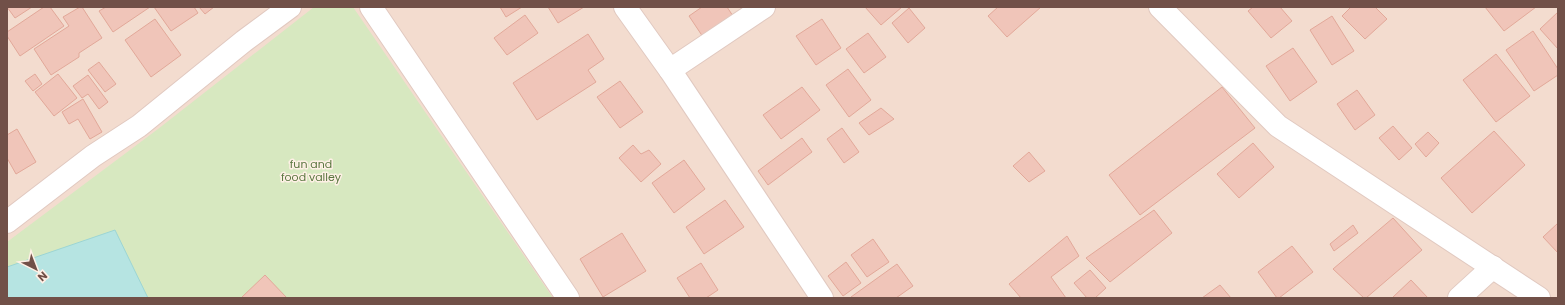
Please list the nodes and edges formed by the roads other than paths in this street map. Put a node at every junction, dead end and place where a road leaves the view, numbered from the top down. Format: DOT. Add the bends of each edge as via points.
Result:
graph roads {
  1 [pos="290,7"];
  2 [pos="371,7"];
  3 [pos="625,7"];
  4 [pos="764,7"];
  5 [pos="1160,7"];
  6 [pos="670,70"];
  7 [pos="7,222"];
  8 [pos="1493,267"];
  9 [pos="568,298"];
  10 [pos="822,298"];
  11 [pos="1459,298"];
  12 [pos="1539,298"];
  1 -- 7 [label="street" via="139,126 93,156"];
  2 -- 9 [label="street"];
  3 -- 6 [label="street"];
  4 -- 6 [label="street"];
  5 -- 8 [label="street" via="1278,126"];
  6 -- 10 [label="street"];
  8 -- 11 [label="street"];
  8 -- 12 [label="street"];
}
